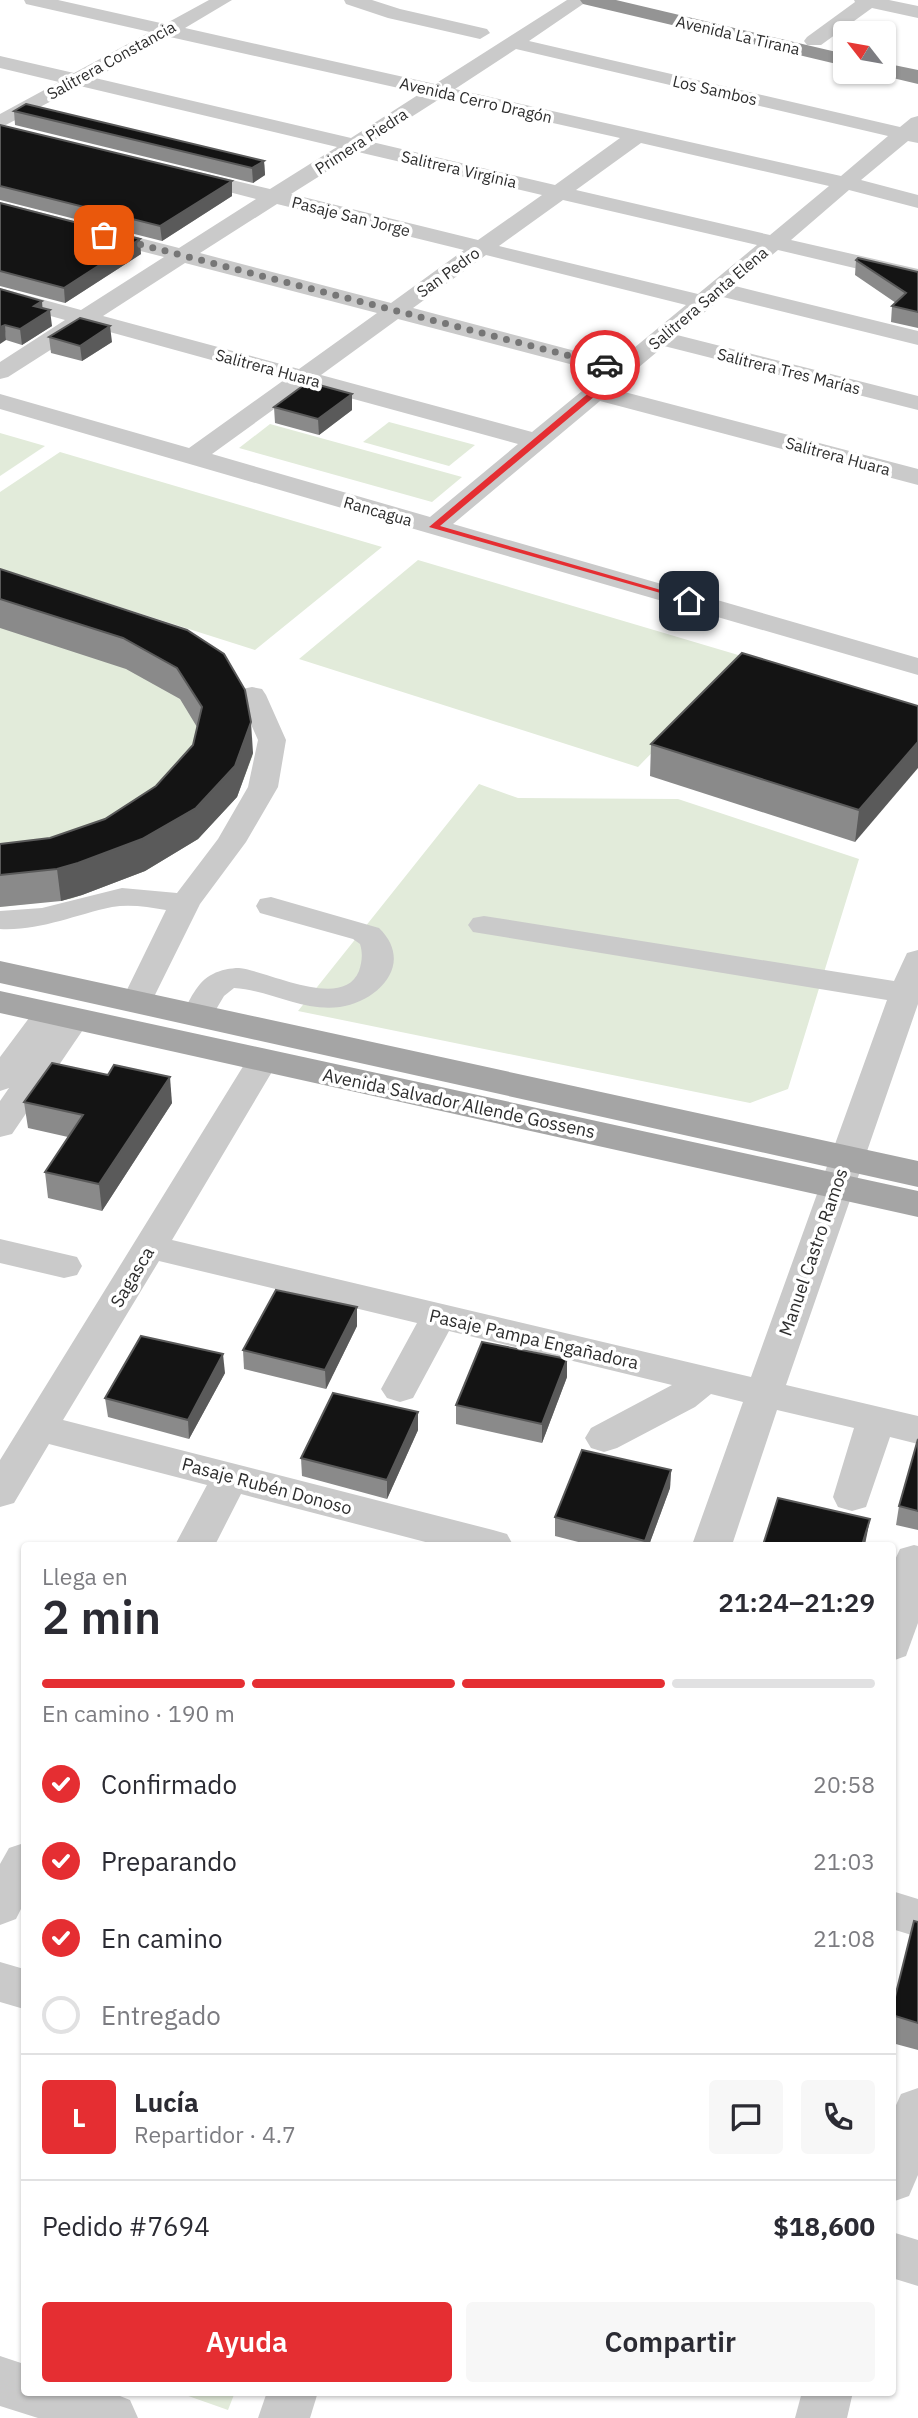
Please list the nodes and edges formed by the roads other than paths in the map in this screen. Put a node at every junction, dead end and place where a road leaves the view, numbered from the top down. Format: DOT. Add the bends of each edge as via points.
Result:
graph roads {
  1 [pos="33,0"];
  2 [pos="223,0"];
  3 [pos="353,0"];
  4 [pos="580,0"];
  5 [pos="590,0"];
  6 [pos="636,0"];
  7 [pos="867,0"];
  8 [pos="918,12"];
  9 [pos="166,30"];
  10 [pos="480,33"];
  11 [pos="814,41"];
  12 [pos="513,43"];
  13 [pos="833,46"];
  14 [pos="833,57"];
  15 [pos="896,60"];
  16 [pos="0,62"];
  17 [pos="918,65"];
  18 [pos="896,72"];
  19 [pos="918,77"];
  20 [pos="76,80"];
  21 [pos="438,92"];
  22 [pos="0,122"];
  23 [pos="0,130"];
  24 [pos="914,131"];
  25 [pos="26,136"];
  26 [pos="637,136"];
  27 [pos="355,145"];
  28 [pos="169,171"];
  29 [pos="846,183"];
  30 [pos="559,192"];
  31 [pos="273,197"];
  32 [pos="918,202"];
  33 [pos="0,208"];
  34 [pos="774,242"];
  35 [pos="481,248"];
  36 [pos="182,256"];
  37 [pos="918,276"];
  38 [pos="0,295"];
  39 [pos="710,296"];
  40 [pos="394,311"];
  41 [pos="84,318"];
  42 [pos="659,338"];
  43 [pos="918,338"];
  44 [pos="622,370"];
  45 [pos="0,372"];
  46 [pos="302,377"];
  47 [pos="595,392"];
  48 [pos="0,401"];
  49 [pos="918,403"];
  50 [pos="536,441"];
  51 [pos="192,457"];
  52 [pos="918,477"];
  53 [pos="434,527"];
  54 [pos="918,667"];
  55 [pos="253,695"];
  56 [pos="185,903"];
  57 [pos="271,906"];
  58 [pos="0,920"];
  59 [pos="484,925"];
  60 [pos="918,960"];
  61 [pos="0,972"];
  62 [pos="906,993"];
  63 [pos="0,1002"];
  64 [pos="137,1002"];
  65 [pos="62,1015"];
  66 [pos="197,1016"];
  67 [pos="906,1029"];
  68 [pos="263,1060"];
  69 [pos="0,1080"];
  70 [pos="0,1126"];
  71 [pos="841,1172"];
  72 [pos="918,1174"];
  73 [pos="918,1204"];
  74 [pos="150,1247"];
  75 [pos="0,1251"];
  76 [pos="64,1266"];
  77 [pos="439,1316"];
  78 [pos="704,1379"];
  79 [pos="400,1389"];
  80 [pos="764,1393"];
  81 [pos="876,1420"];
  82 [pos="40,1427"];
  83 [pos="918,1430"];
  84 [pos="604,1438"];
  85 [pos="231,1477"];
  86 [pos="0,1493"];
  87 [pos="852,1497"];
  88 [pos="197,1542"];
  89 [pos="481,1542"];
  90 [pos="713,1542"];
  91 [pos="914,1560"];
  92 [pos="896,1631"];
  93 [pos="896,1648"];
  94 [pos="918,1656"];
  95 [pos="21,1867"];
  96 [pos="0,1906"];
  97 [pos="896,1911"];
  98 [pos="918,1918"];
  99 [pos="0,1982"];
  100 [pos="21,1988"];
  101 [pos="918,2109"];
  102 [pos="896,2169"];
  103 [pos="896,2256"];
  104 [pos="918,2263"];
  105 [pos="0,2381"];
  106 [pos="21,2388"];
  107 [pos="47,2396"];
  108 [pos="292,2396"];
  109 [pos="827,2396"];
  110 [pos="112,2418"];
  111 [pos="284,2418"];
  112 [pos="821,2418"];
  1 -- 9 [label="street, Avenida Cerro Dragón"];
  2 -- 9 [label="street, Salitrera Constancia"];
  3 -- 10 [label="street"];
  4 -- 12 [label="street, Primera Piedra"];
  5 -- 14 [label="highway, Avenida La Tirana"];
  6 -- 11 [label="highway, Avenida La Tirana"];
  7 -- 8 [label="street"];
  7 -- 11 [label="street"];
  9 -- 20 [label="street, Salitrera Constancia"];
  9 -- 21 [label="street, Avenida Cerro Dragón"];
  11 -- 13 [label="highway, Avenida La Tirana"];
  12 -- 21 [label="street, Primera Piedra"];
  12 -- 24 [label="street, Los Sambos"];
  15 -- 17 [label="highway"];
  16 -- 20 [label="street, Salitrera Virginia"];
  18 -- 19 [label="highway"];
  20 -- 22 [label="street, Salitrera Constancia"];
  20 -- 27 [label="street, Salitrera Virginia"];
  21 -- 26 [label="street, Avenida Cerro Dragón"];
  21 -- 27 [label="street, Primera Piedra"];
  23 -- 25 [label="street"];
  24 -- 29 [label="street, Salitrera Santa Elena"];
  26 -- 29 [label="street, Avenida Cerro Dragón"];
  26 -- 30 [label="street, San Pedro"];
  27 -- 30 [label="street, Salitrera Virginia"];
  27 -- 31 [label="street, Primera Piedra"];
  28 -- 31 [label="street, Pasaje San Jorge"];
  29 -- 32 [label="street, Avenida Cerro Dragón"];
  29 -- 34 [label="street, Salitrera Santa Elena"];
  30 -- 34 [label="street, Salitrera Virginia"];
  30 -- 35 [label="street, San Pedro"];
  31 -- 35 [label="street, Pasaje San Jorge"];
  31 -- 36 [label="street, Primera Piedra"];
  33 -- 36 [label="street"];
  34 -- 37 [label="street, Salitrera Virginia"];
  34 -- 39 [label="street, Salitrera Santa Elena"];
  35 -- 39 [label="street, Pasaje San Jorge"];
  35 -- 40 [label="street, San Pedro"];
  36 -- 40 [label="street"];
  36 -- 41 [label="street, Primera Piedra"];
  38 -- 41 [label="street, Salitrera Huara"];
  39 -- 42 [label="street, Salitrera Santa Elena"];
  39 -- 43 [label="street, Pasaje San Jorge"];
  40 -- 44 [label="street"];
  40 -- 46 [label="street, San Pedro"];
  41 -- 45 [label="street, Primera Piedra"];
  41 -- 46 [label="street, Salitrera Huara"];
  42 -- 44 [label="street, Salitrera Santa Elena"];
  42 -- 49 [label="street, Salitrera Tres Marías"];
  44 -- 47 [label="street, Salitrera Santa Elena"];
  46 -- 50 [label="street, Salitrera Huara"];
  46 -- 51 [label="street, San Pedro"];
  47 -- 50 [label="street, Salitrera Santa Elena"];
  47 -- 52 [label="street, Salitrera Huara"];
  48 -- 51 [label="street, Rancagua"];
  50 -- 53 [label="street, Salitrera Santa Elena"];
  51 -- 53 [label="street, Rancagua"];
  53 -- 54 [label="street, Rancagua"];
  55 -- 56 [label="street" via="272,740 263,787 231,842"];
  56 -- 58 [label="street" via="135,896 113,898 51,915"];
  56 -- 64 [label="street"];
  57 -- 66 [label="street" via="364,932 374,939 379,955 375,976 361,990 343,998 311,997 228,978 210,991"];
  59 -- 62 [label="street"];
  60 -- 62 [label="street, Manuel Castro Ramos"];
  61 -- 64 [label="main road, Avenida Salvador Allende Gossens"];
  62 -- 67 [label="street, Manuel Castro Ramos"];
  63 -- 65 [label="main road, Avenida Salvador Allende Gossens"];
  64 -- 66 [label="main road, Avenida Salvador Allende Gossens"];
  65 -- 68 [label="main road, Avenida Salvador Allende Gossens"];
  65 -- 69 [label="street"];
  65 -- 70 [label="street"];
  66 -- 71 [label="main road, Avenida Salvador Allende Gossens"];
  67 -- 71 [label="street, Manuel Castro Ramos"];
  68 -- 71 [label="main road, Avenida Salvador Allende Gossens"];
  68 -- 74 [label="street, Sagasca"];
  71 -- 72 [label="main road, Avenida Salvador Allende Gossens"];
  71 -- 73 [label="main road, Avenida Salvador Allende Gossens"];
  71 -- 80 [label="street, Manuel Castro Ramos"];
  74 -- 77 [label="street, Pasaje Pampa Engañadora"];
  74 -- 82 [label="street, Sagasca"];
  75 -- 76 [label="street"];
  77 -- 78 [label="street, Pasaje Pampa Engañadora"];
  77 -- 79 [label="street"];
  78 -- 80 [label="street, Pasaje Pampa Engañadora"];
  78 -- 84 [label="street" via="682,1397"];
  80 -- 81 [label="street, Pasaje Pampa Engañadora"];
  80 -- 90 [label="street, Manuel Castro Ramos"];
  81 -- 83 [label="street, Pasaje Pampa Engañadora"];
  81 -- 87 [label="street"];
  82 -- 85 [label="street, Pasaje Rubén Donoso"];
  82 -- 86 [label="street, Sagasca"];
  85 -- 88 [label="street"];
  85 -- 89 [label="street, Pasaje Rubén Donoso"];
  91 -- 92 [label="street"];
  93 -- 94 [label="street"];
  95 -- 96 [label="street"];
  97 -- 98 [label="street"];
  99 -- 100 [label="street"];
  101 -- 102 [label="street"];
  103 -- 104 [label="street"];
  105 -- 106 [label="street"];
  107 -- 110 [label="street"];
  108 -- 111 [label="street"];
  109 -- 112 [label="street"];
}
